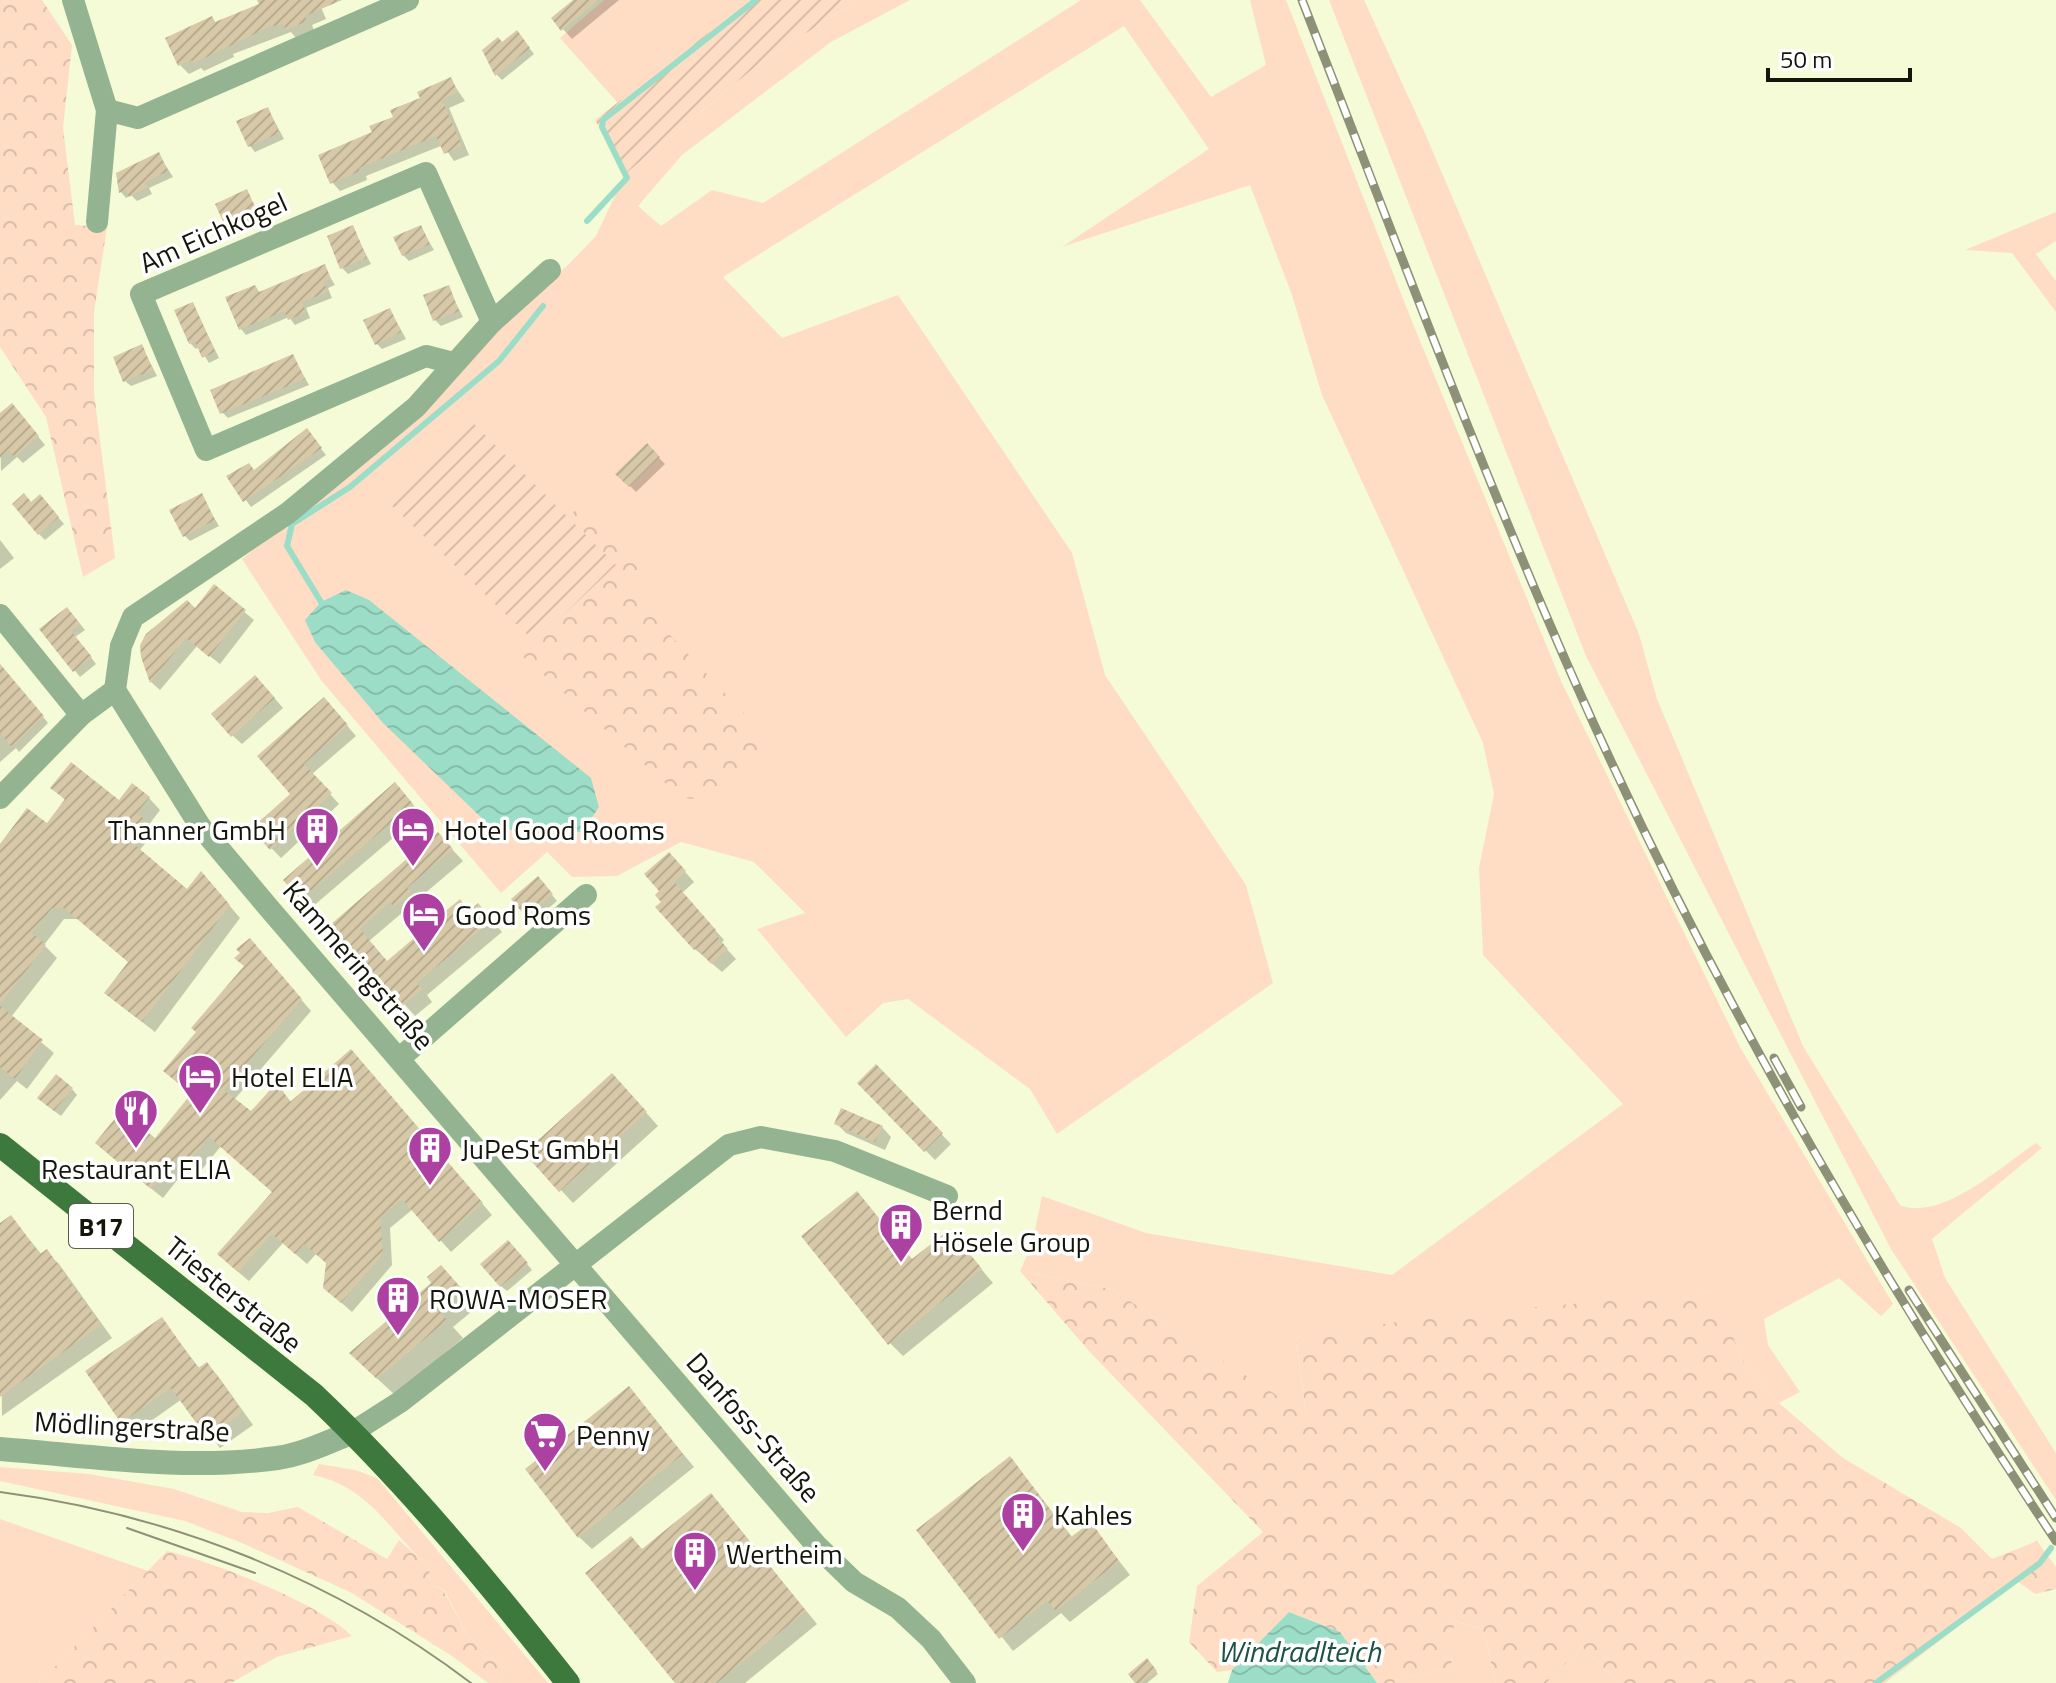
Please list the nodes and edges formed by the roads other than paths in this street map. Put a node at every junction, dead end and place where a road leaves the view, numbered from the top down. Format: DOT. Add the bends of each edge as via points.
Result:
graph roads {
  1 [pos="73,0"];
  2 [pos="408,0"];
  3 [pos="107,110"];
  4 [pos="97,222"];
  5 [pos="550,270"];
  6 [pos="492,322"];
  7 [pos="453,363"];
  8 [pos="0,615"];
  9 [pos="115,690"];
  10 [pos="81,715"];
  11 [pos="0,798"];
  12 [pos="586,895"];
  13 [pos="400,1058"];
  14 [pos="0,1145"];
  15 [pos="947,1196"];
  16 [pos="575,1265"];
  17 [pos="353,1432"];
  18 [pos="0,1449"];
  19 [pos="568,1683"];
  20 [pos="965,1683"];
  1 -- 3 [label="street"];
  2 -- 3 [label="street" via="138,118"];
  3 -- 4 [label="street"];
  5 -- 6 [label="street"];
  6 -- 7 [label="street"];
  6 -- 7 [label="street, Am Eichkogel" via="426,173 141,294 206,450 426,356"];
  7 -- 9 [label="street" via="416,407 288,513 133,617 121,646"];
  8 -- 10 [label="street"];
  9 -- 10 [label="street"];
  9 -- 13 [label="street, Kammeringstraße" via="200,826"];
  10 -- 11 [label="street"];
  12 -- 13 [label="street"];
  13 -- 16 [label="street, Kammeringstraße"];
  14 -- 17 [label="main road, Triesterstraße / B17" via="314,1395"];
  15 -- 16 [label="street" via="835,1151 761,1137 729,1145"];
  16 -- 17 [label="street" via="400,1402"];
  16 -- 20 [label="street, Danfoss-Straße" via="817,1546 854,1582 898,1608"];
  17 -- 18 [label="street, Mödlingerstraße" via="294,1454 229,1462 173,1463"];
  17 -- 19 [label="main road, B17" via="427,1509"];
}
